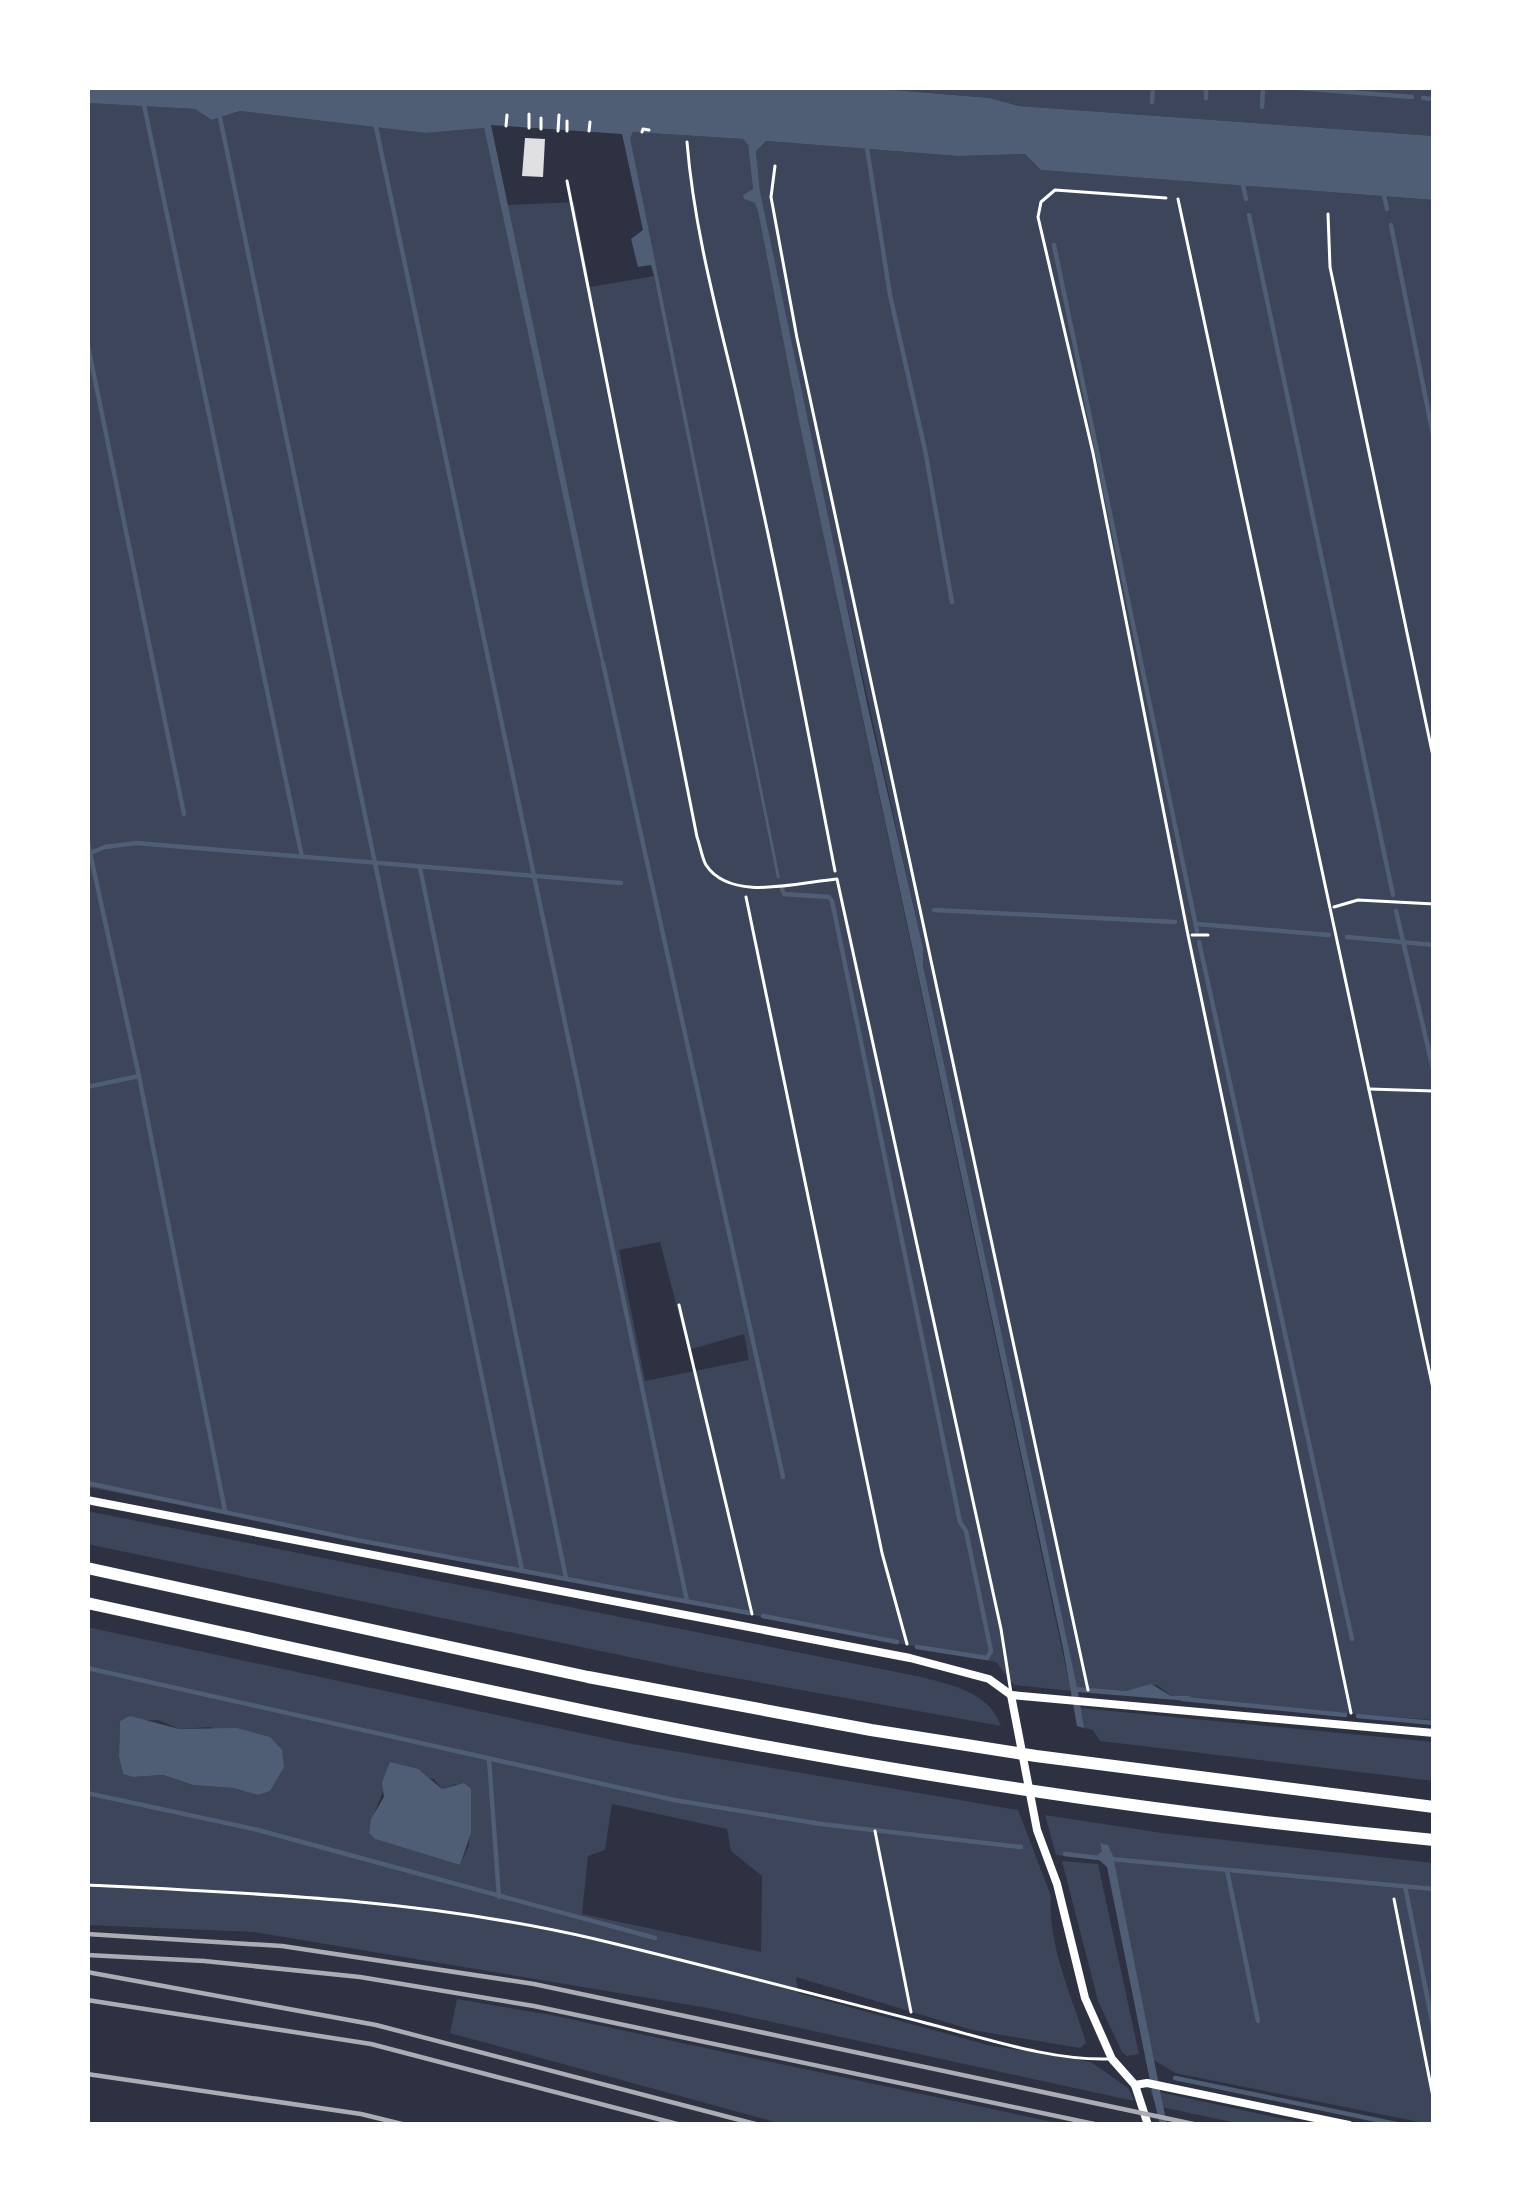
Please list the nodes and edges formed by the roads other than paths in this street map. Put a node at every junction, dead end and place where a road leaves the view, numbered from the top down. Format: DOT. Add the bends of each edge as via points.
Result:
graph roads {
  1 [pos="567,181"];
  2 [pos="87,1500"];
  3 [pos="87,1568"];
  4 [pos="87,1603"];
  5 [pos="1011,1695"];
  6 [pos="1434,1733"];
  7 [pos="1434,1807"];
  8 [pos="1434,1840"];
  9 [pos="87,1885"];
  10 [pos="1112,2059"];
  11 [pos="1135,2085"];
  12 [pos="1148,2125"];
  13 [pos="1348,2125"];
  1 -- 5 [label="lane" via="706,865 746,887 837,879"];
  2 -- 5 [label="street" via="910,1658 972,1673"];
  3 -- 7 [label="highway" via="588,1676 1006,1751"];
  4 -- 8 [label="highway" via="656,1725 1013,1787"];
  5 -- 6 [label="street"];
  5 -- 10 [label="street" via="1037,1830 1085,1999"];
  9 -- 10 [label="lane" via="310,1896 589,1937 912,2019"];
  10 -- 11 [label="street"];
  11 -- 12 [label="street"];
  11 -- 13 [label="street"];
}
